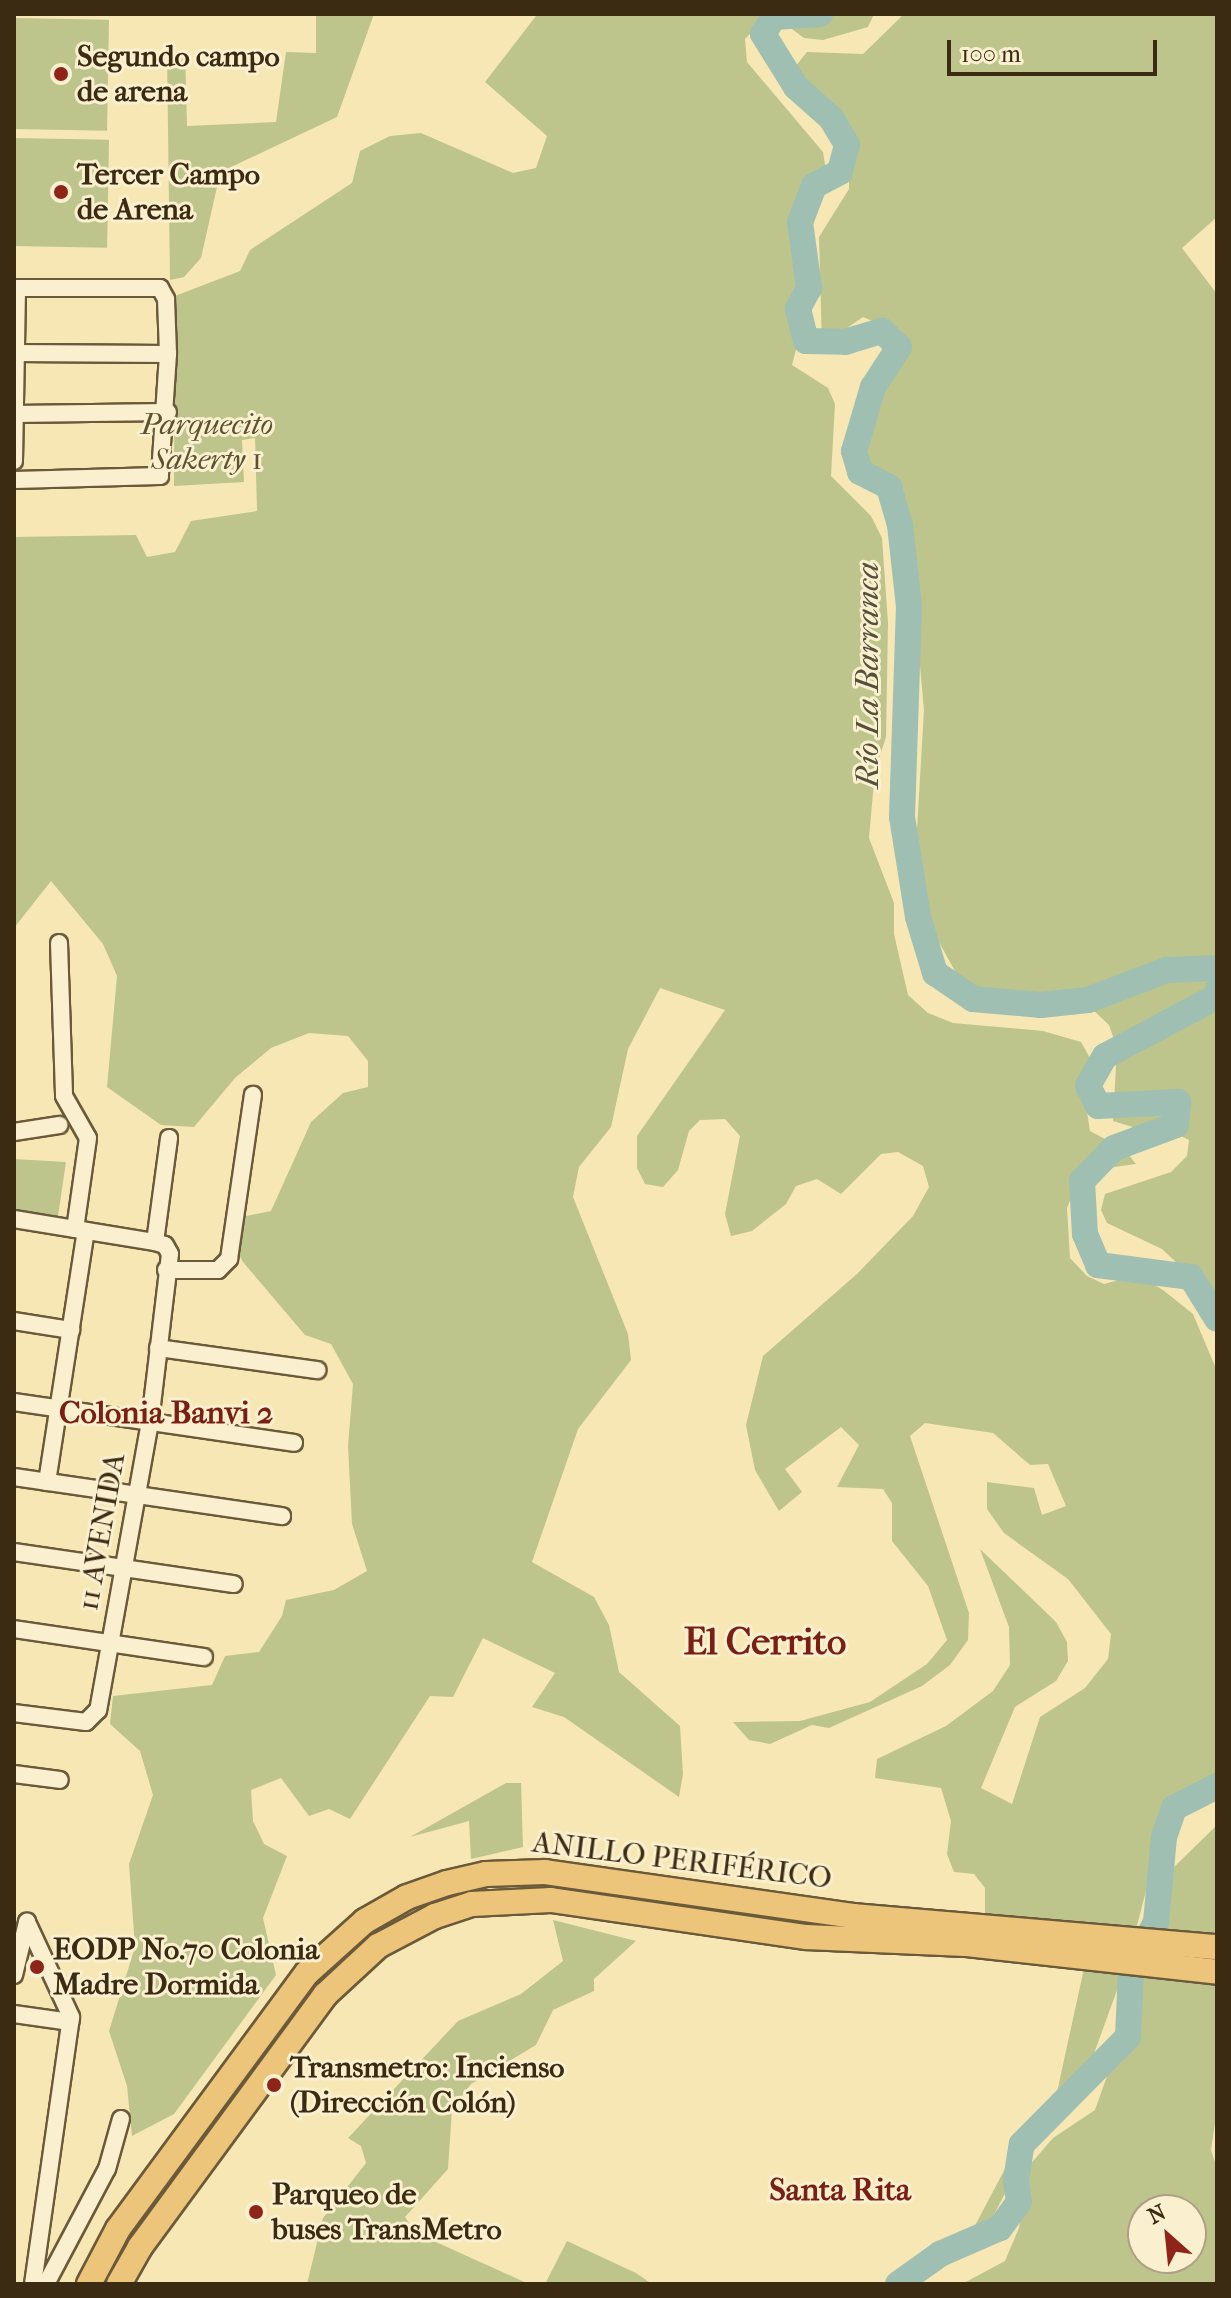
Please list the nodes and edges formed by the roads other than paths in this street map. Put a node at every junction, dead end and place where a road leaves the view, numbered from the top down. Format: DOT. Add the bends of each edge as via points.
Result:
graph roads {
  1 [pos="15,288"];
  2 [pos="15,353"];
  3 [pos="168,354"];
  4 [pos="168,412"];
  5 [pos="15,414"];
  6 [pos="14,461"];
  7 [pos="14,480"];
  8 [pos="59,943"];
  9 [pos="253,1095"];
  10 [pos="59,1125"];
  11 [pos="14,1132"];
  12 [pos="169,1138"];
  13 [pos="14,1219"];
  14 [pos="80,1230"];
  15 [pos="162,1245"];
  16 [pos="166,1270"];
  17 [pos="14,1321"];
  18 [pos="71,1330"];
  19 [pos="158,1348"];
  20 [pos="317,1370"];
  21 [pos="14,1402"];
  22 [pos="59,1410"];
  23 [pos="150,1422"];
  24 [pos="294,1443"];
  25 [pos="14,1477"];
  26 [pos="47,1482"];
  27 [pos="139,1496"];
  28 [pos="282,1516"];
  29 [pos="14,1552"];
  30 [pos="124,1570"];
  31 [pos="234,1584"];
  32 [pos="14,1629"];
  33 [pos="111,1641"];
  34 [pos="204,1657"];
  35 [pos="14,1713"];
  36 [pos="14,1774"];
  37 [pos="60,1780"];
  38 [pos="1217,1947"];
  39 [pos="1217,1972"];
  40 [pos="14,1975"];
  41 [pos="14,2014"];
  42 [pos="70,2022"];
  43 [pos="121,2119"];
  44 [pos="33,2284"];
  45 [pos="46,2284"];
  46 [pos="89,2284"];
  47 [pos="119,2284"];
  1 -- 2 [label="street"];
  1 -- 3 [label="street" via="153,287 166,299"];
  2 -- 3 [label="street"];
  2 -- 5 [label="street"];
  3 -- 4 [label="street"];
  4 -- 5 [label="street"];
  4 -- 7 [label="street" via="163,472 154,478"];
  5 -- 6 [label="street"];
  8 -- 14 [label="street" via="64,1096 88,1138"];
  9 -- 16 [label="street" via="229,1259 210,1270"];
  10 -- 11 [label="street"];
  12 -- 15 [label="street, 11 AVENIDA"];
  13 -- 14 [label="street"];
  14 -- 15 [label="street"];
  14 -- 18 [label="street"];
  15 -- 16 [label="street, 11 AVENIDA"];
  16 -- 19 [label="street, 11 AVENIDA"];
  17 -- 18 [label="street"];
  18 -- 22 [label="street"];
  19 -- 20 [label="street"];
  19 -- 23 [label="street, 11 AVENIDA"];
  21 -- 22 [label="street"];
  22 -- 23 [label="street"];
  22 -- 26 [label="street"];
  23 -- 24 [label="street"];
  23 -- 27 [label="street, 11 AVENIDA"];
  25 -- 26 [label="street"];
  26 -- 27 [label="street"];
  27 -- 28 [label="street"];
  27 -- 30 [label="street, 11 AVENIDA"];
  29 -- 30 [label="street"];
  30 -- 31 [label="street"];
  30 -- 33 [label="street, 11 AVENIDA"];
  32 -- 33 [label="street"];
  33 -- 34 [label="street"];
  33 -- 35 [label="street, 11 AVENIDA" via="98,1710 86,1722"];
  36 -- 37 [label="street"];
  38 -- 46 [label="highway, ANILLO PERIFÉRICO" via="853,1916 545,1872 486,1874 407,1897 352,1930 307,1973 118,2229"];
  39 -- 47 [label="highway, ANILLO PERIFÉRICO" via="965,1944 806,1937 511,1898 435,1916 378,1946 325,1995 140,2247"];
  40 -- 42 [label="street" via="22,1926 30,1925 66,2001"];
  41 -- 42 [label="street"];
  42 -- 44 [label="street"];
  43 -- 45 [label="street" via="107,2169"];
}
